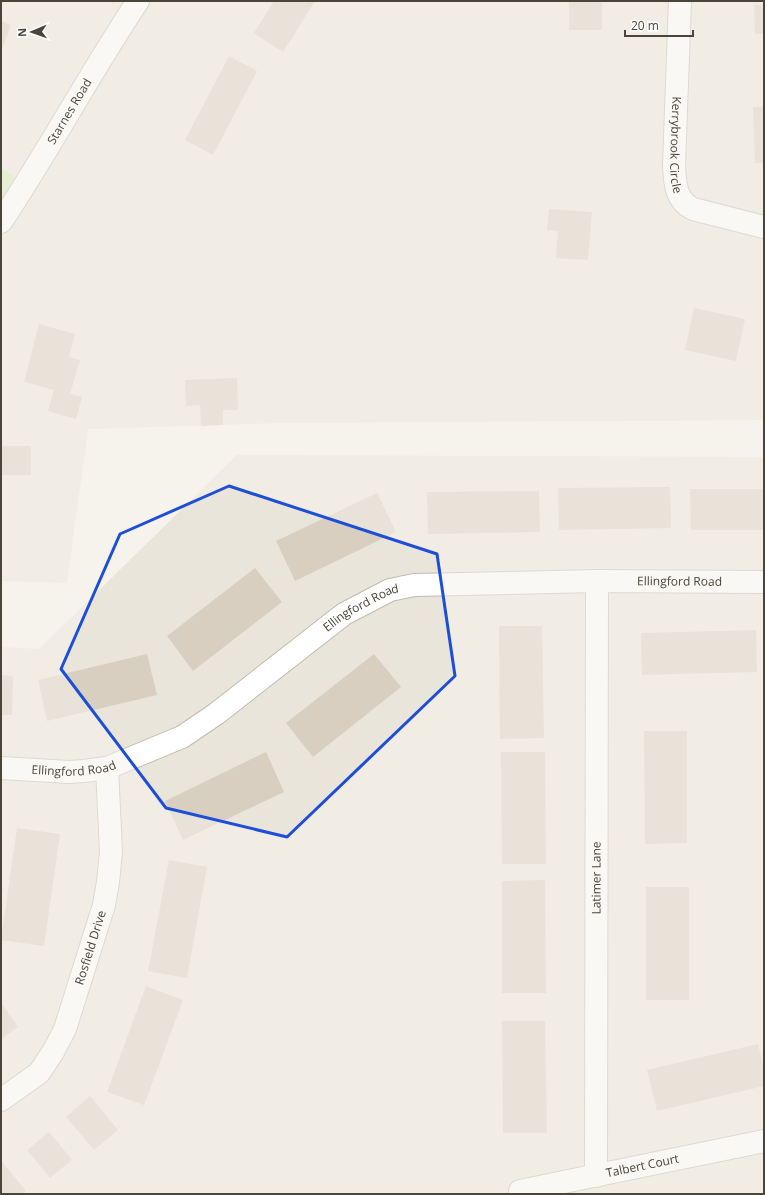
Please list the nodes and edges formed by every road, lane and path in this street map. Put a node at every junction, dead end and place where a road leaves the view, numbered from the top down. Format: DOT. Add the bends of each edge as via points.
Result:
graph roads {
  1 [pos="138,1"];
  2 [pos="680,1"];
  3 [pos="1,222"];
  4 [pos="764,227"];
  5 [pos="596,581"];
  6 [pos="764,582"];
  7 [pos="1,768"];
  8 [pos="107,768"];
  9 [pos="1,1100"];
  10 [pos="764,1141"];
  11 [pos="596,1176"];
  12 [pos="520,1191"];
  1 -- 3 [label="street, Starnes Road" via="110,42"];
  2 -- 4 [label="street, Kerrybrook Circle" via="674,165 677,191 682,200 693,209"];
  5 -- 6 [label="street, Ellingford Road"];
  5 -- 8 [label="street, Ellingford Road" via="414,585 390,590 344,614 216,714 182,737"];
  5 -- 11 [label="street, Latimer Lane"];
  7 -- 8 [label="street, Ellingford Road" via="69,772"];
  8 -- 9 [label="street, Rosfield Drive" via="111,852 108,882 104,905 65,1029 39,1073"];
  10 -- 11 [label="street, Talbert Court"];
  11 -- 12 [label="street, Talbert Court"];
}
